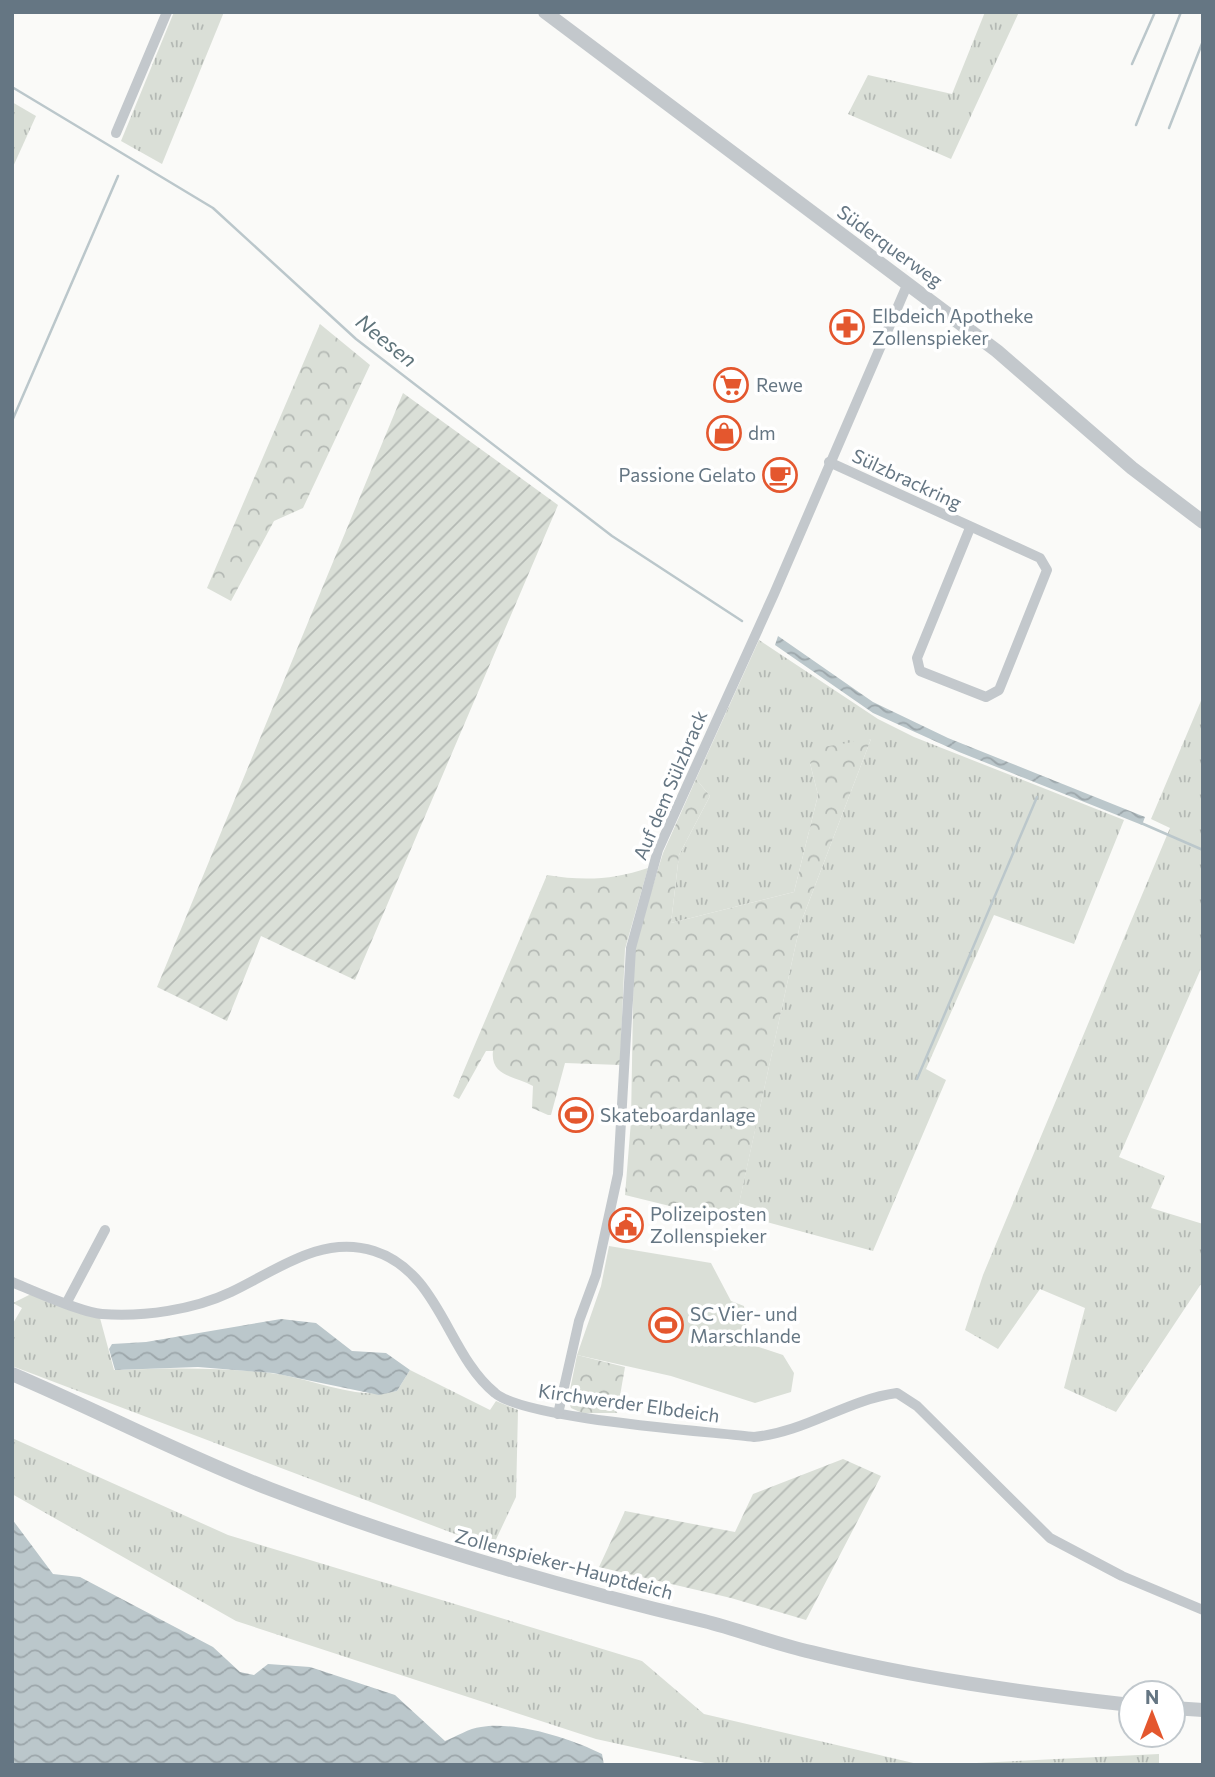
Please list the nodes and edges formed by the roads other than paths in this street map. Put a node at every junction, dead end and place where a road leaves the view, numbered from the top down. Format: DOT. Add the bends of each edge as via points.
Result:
graph roads {
  1 [pos="167,12"];
  2 [pos="545,12"];
  3 [pos="117,133"];
  4 [pos="908,283"];
  5 [pos="829,462"];
  6 [pos="1203,522"];
  7 [pos="970,528"];
  8 [pos="105,1230"];
  9 [pos="14,1287"];
  10 [pos="67,1302"];
  11 [pos="12,1374"];
  12 [pos="558,1413"];
  13 [pos="1203,1610"];
  14 [pos="1117,1703"];
  1 -- 3 [label="street"];
  2 -- 4 [label="street, Süderquerweg"];
  4 -- 5 [label="street, Auf dem Sülzbrack"];
  4 -- 6 [label="street, Süderquerweg"];
  5 -- 7 [label="street, Sülzbrackring"];
  5 -- 12 [label="street, Auf dem Sülzbrack" via="654,862 631,948 618,1174"];
  7 -- 7 [label="street, Sülzbrackring" via="1040,558 1047,570 999,690 986,697 920,671 917,659"];
  8 -- 10 [label="street"];
  9 -- 10 [label="street, Kirchwerder Elbdeich"];
  10 -- 12 [label="street, Kirchwerder Elbdeich" via="100,1314 179,1309 229,1293 316,1250 375,1251 405,1269 432,1299 477,1375 496,1394 522,1406"];
  11 -- 14 [label="street, Zollenspieker-Hauptdeich" via="268,1489 496,1567 810,1652"];
  12 -- 13 [label="street, Kirchwerder Elbdeich" via="754,1437 783,1434 872,1396 897,1393 917,1406 1050,1538 1122,1576"];
}
